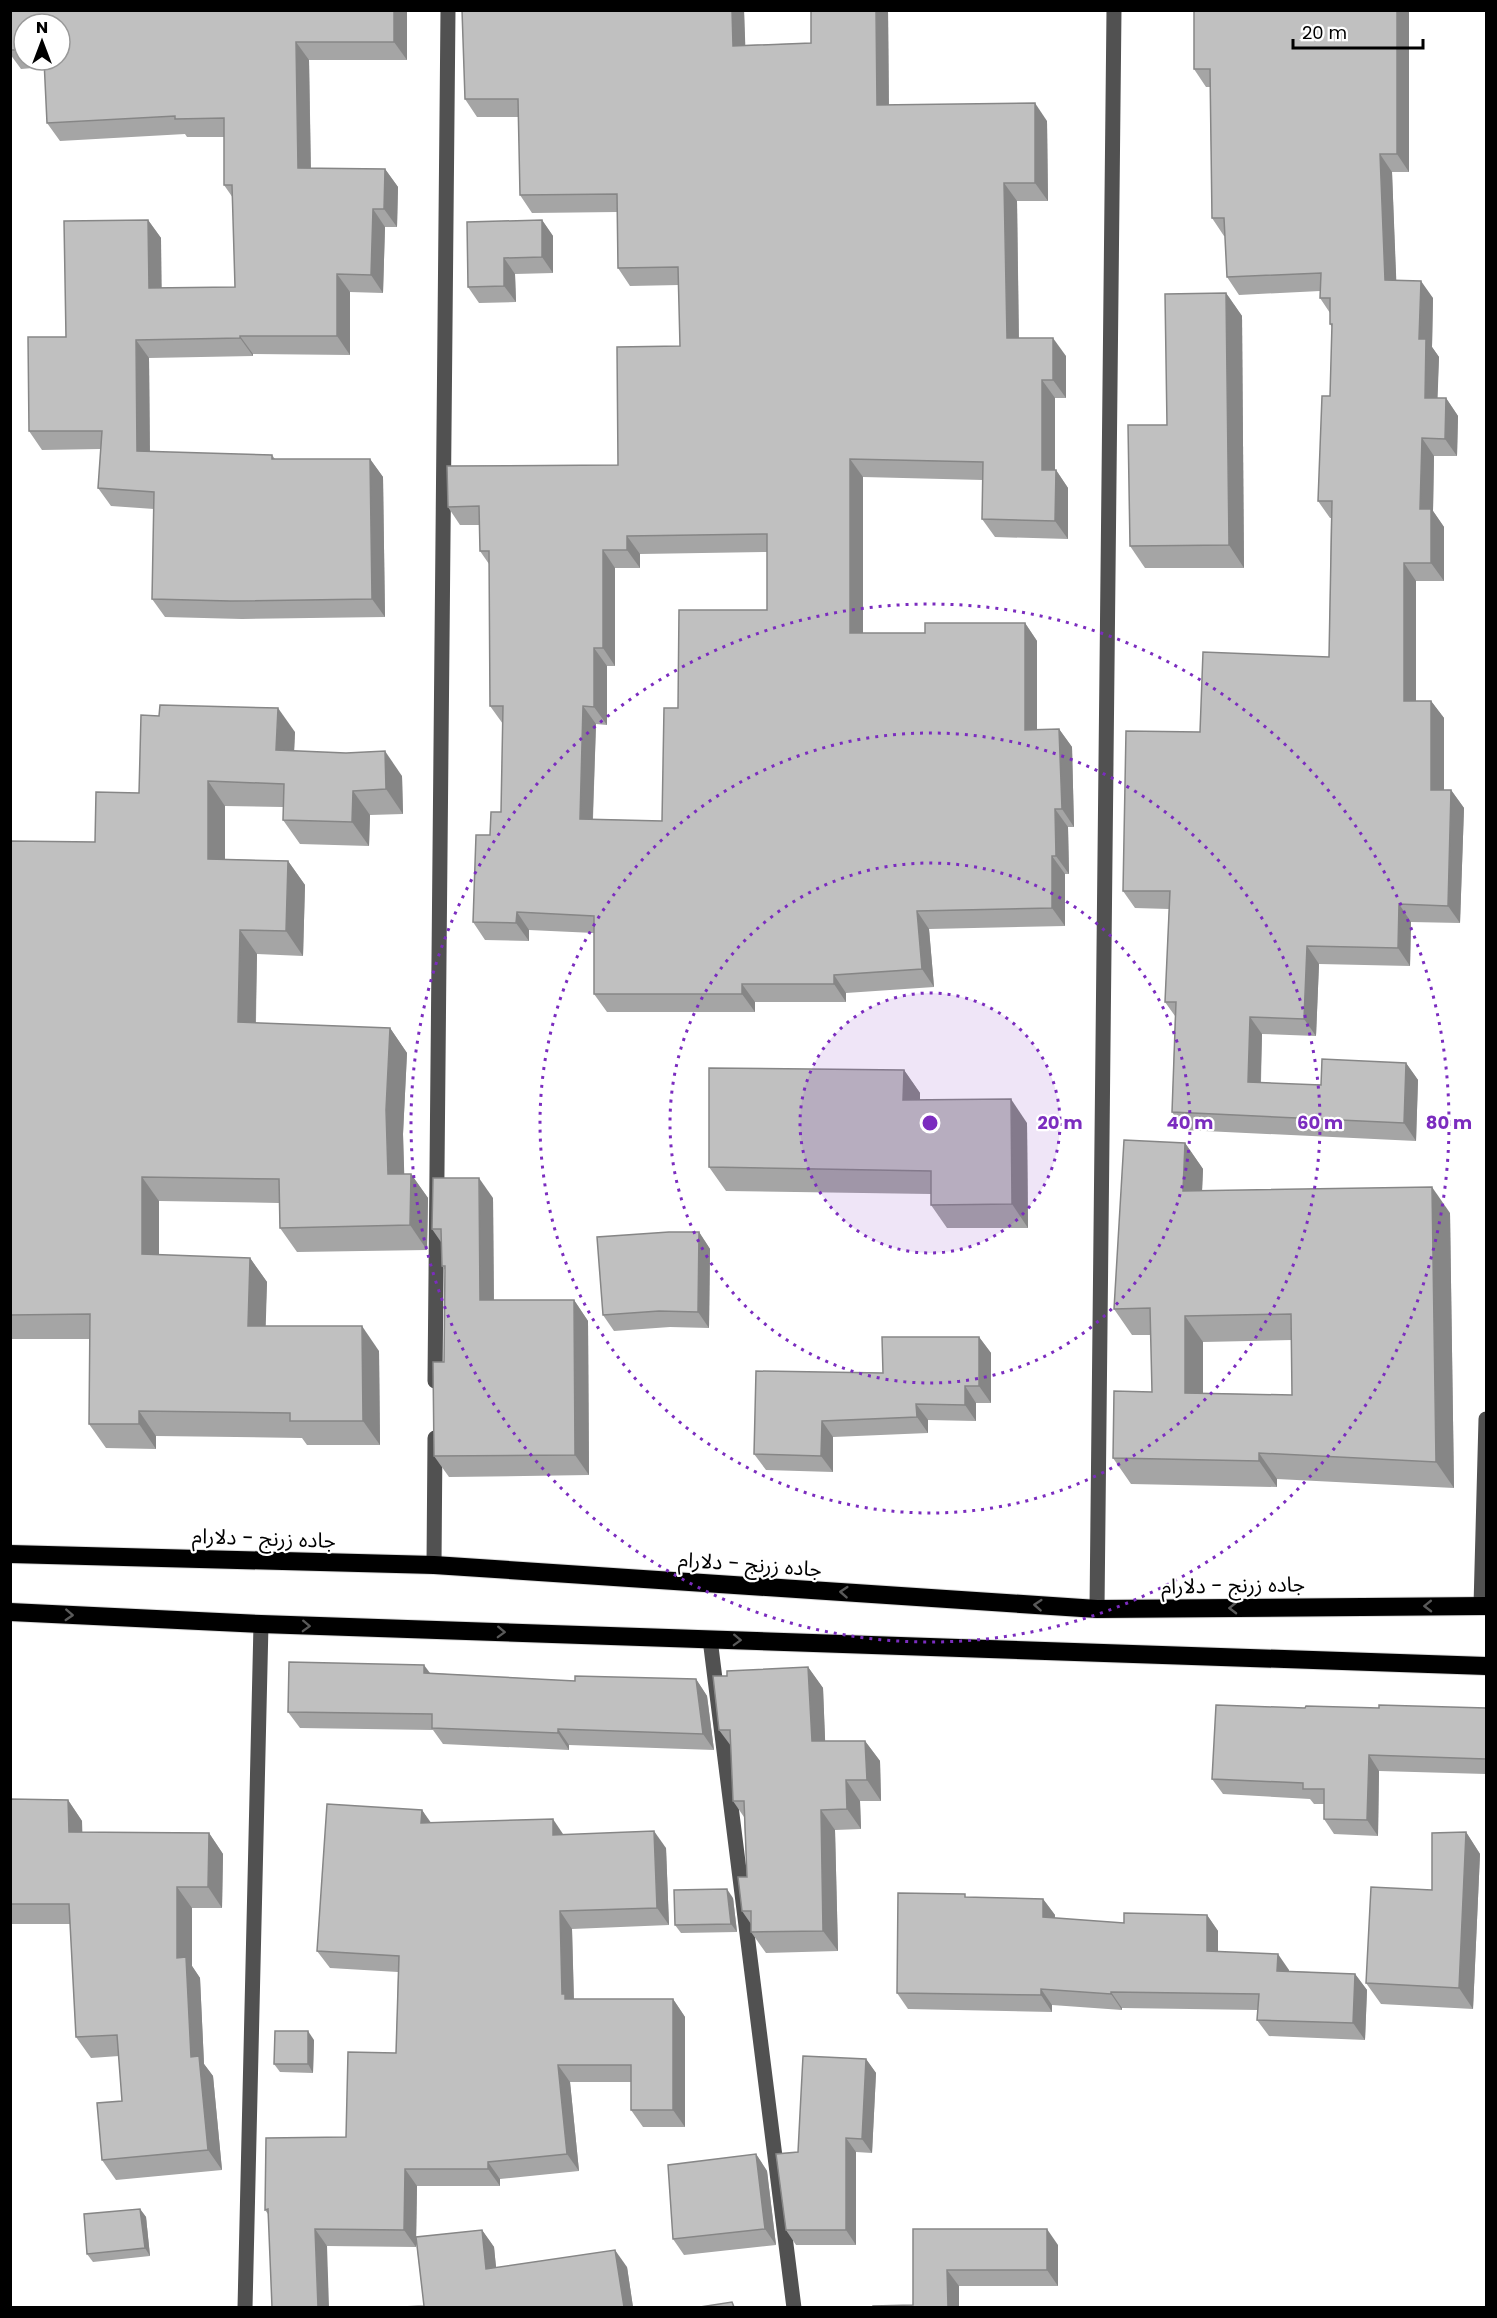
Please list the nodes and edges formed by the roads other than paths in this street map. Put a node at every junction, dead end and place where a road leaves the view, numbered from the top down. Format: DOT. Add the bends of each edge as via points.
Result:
graph roads {
  1 [pos="448,10"];
  2 [pos="1114,10"];
  3 [pos="435,1398"];
  4 [pos="1486,1419"];
  5 [pos="435,1422"];
  6 [pos="10,1554"];
  7 [pos="434,1565"];
  8 [pos="1484,1606"];
  9 [pos="1097,1609"];
  10 [pos="10,1612"];
  11 [pos="261,1624"];
  12 [pos="710,1639"];
  13 [pos="1486,1666"];
  14 [pos="245,2307"];
  15 [pos="794,2307"];
  1 -- 3 [label="street"];
  2 -- 9 [label="street"];
  4 -- 8 [label="street"];
  5 -- 7 [label="street"];
  6 -- 7 [label="highway, جاده زرنج - دلارام"];
  9 -- 7 [label="highway, جاده زرنج - دلارام, one-way"];
  8 -- 9 [label="highway, جاده زرنج - دلارام, one-way"];
  10 -- 11 [label="highway, one-way"];
  11 -- 12 [label="highway, one-way"];
  11 -- 14 [label="street"];
  12 -- 13 [label="highway, one-way"];
  12 -- 15 [label="street"];
}
